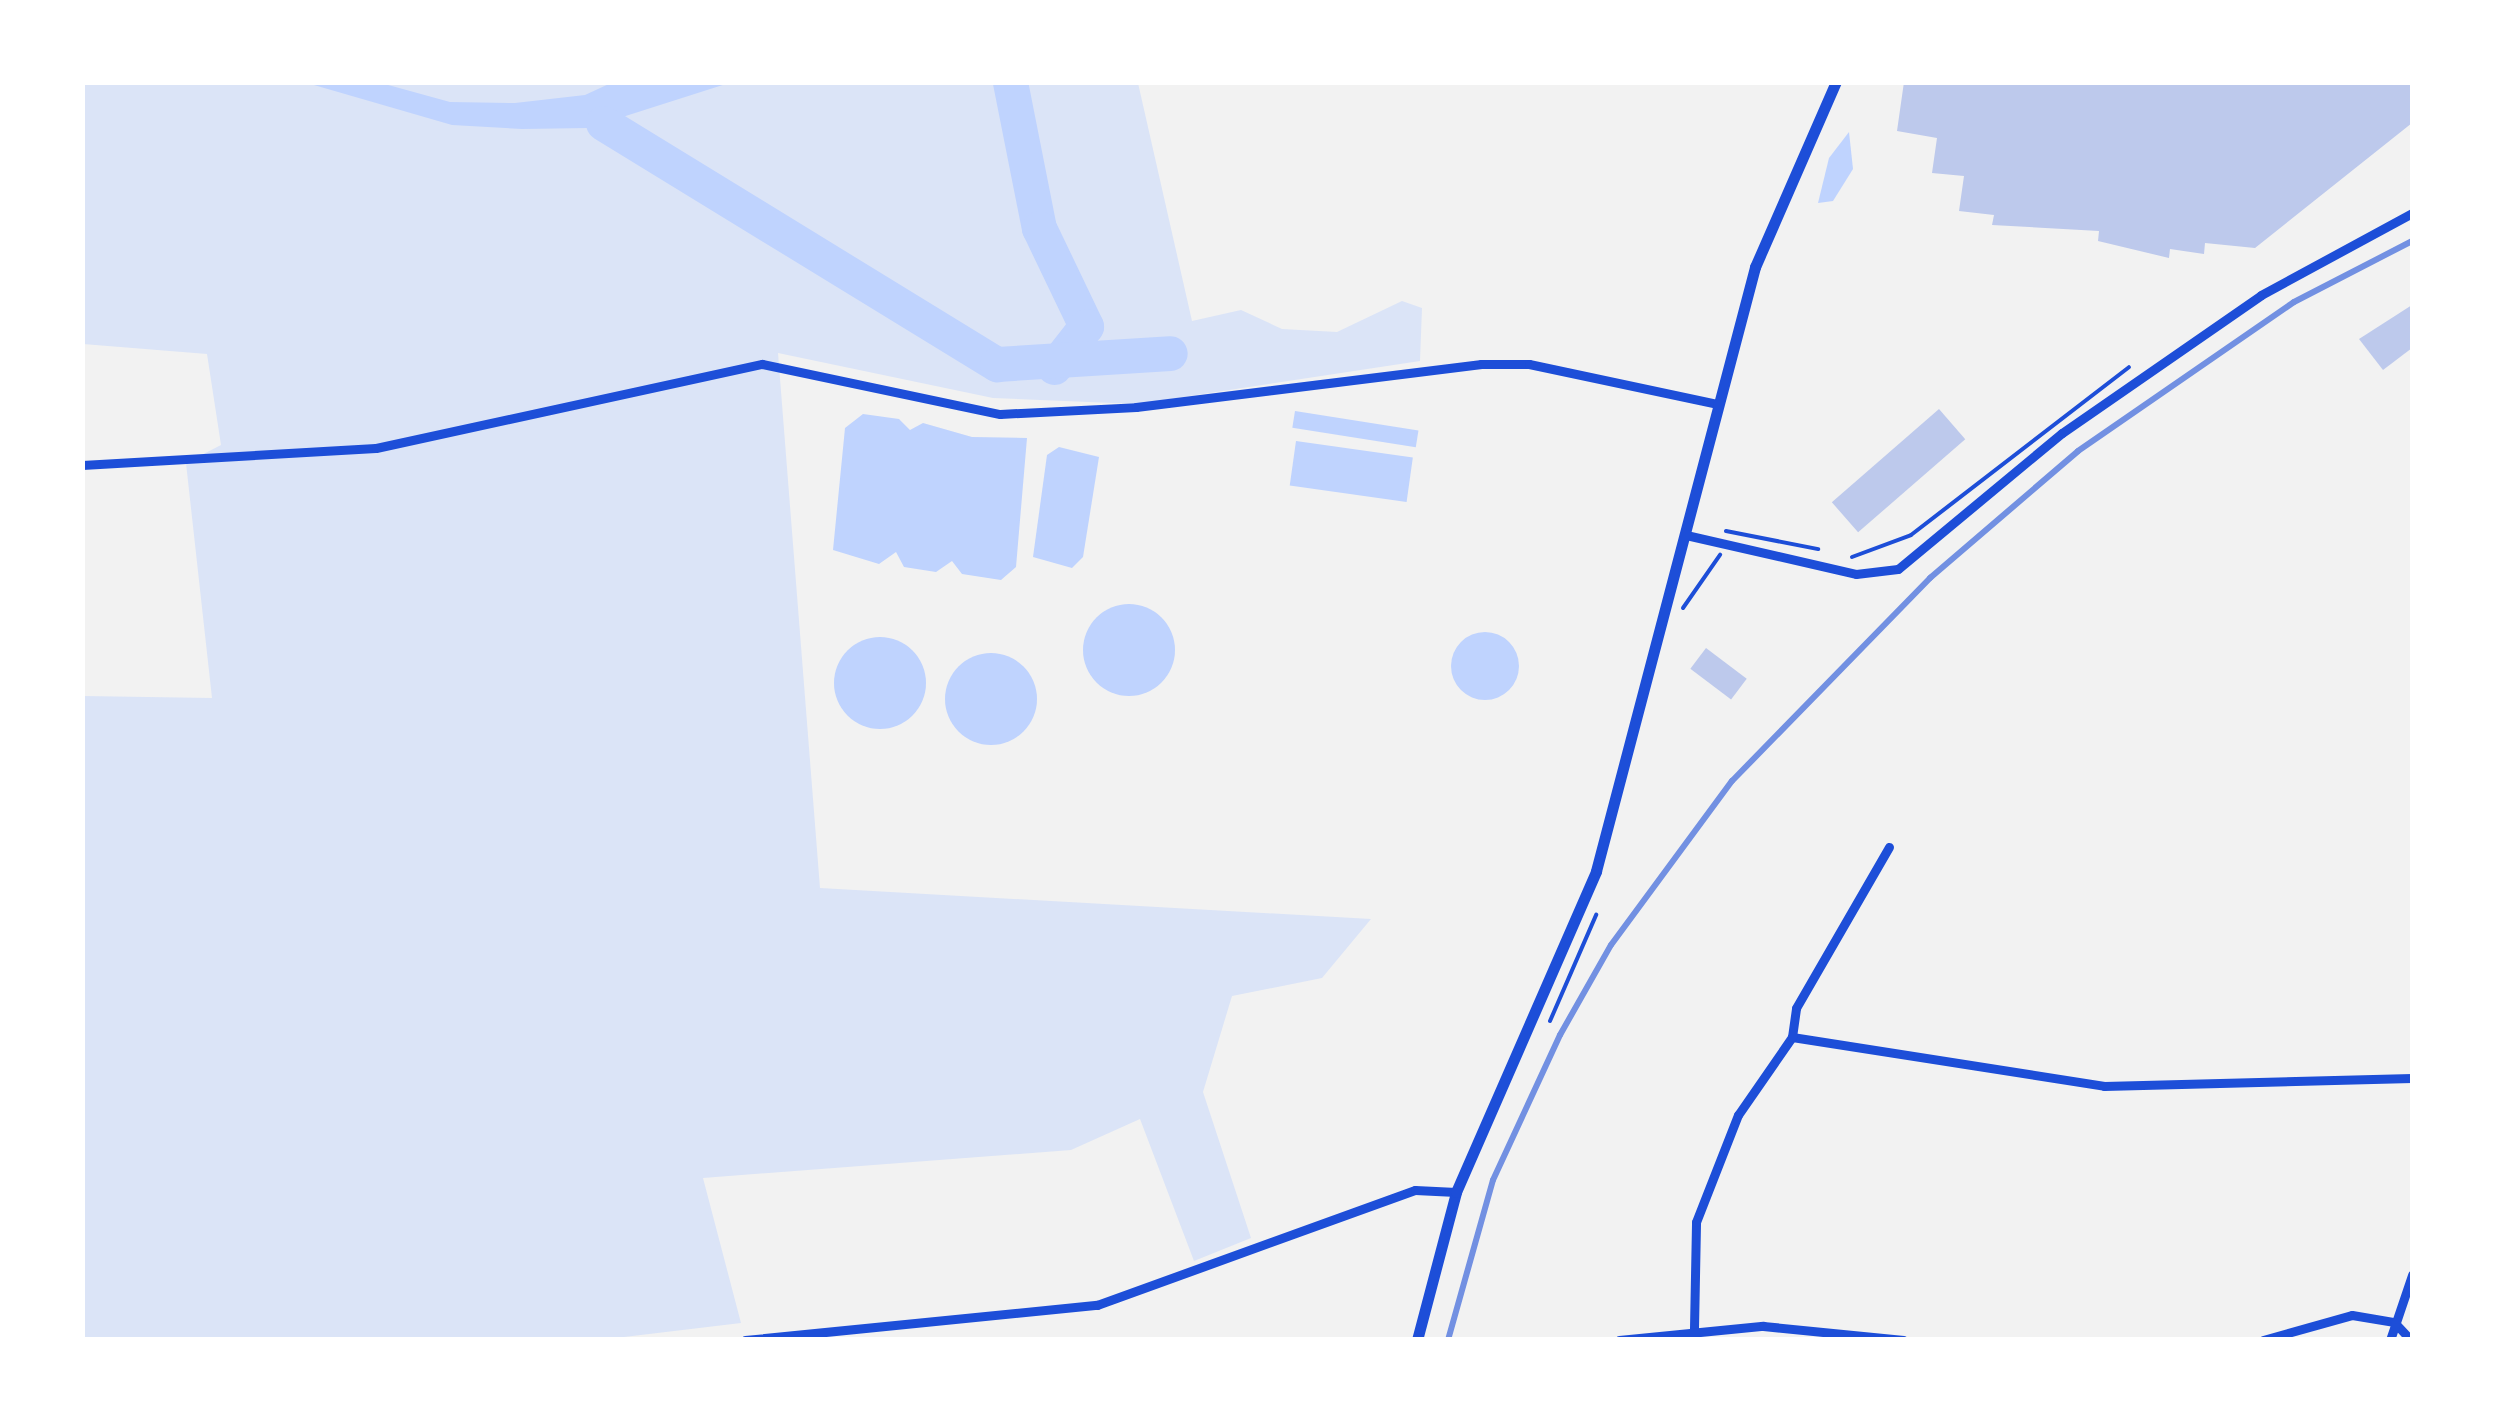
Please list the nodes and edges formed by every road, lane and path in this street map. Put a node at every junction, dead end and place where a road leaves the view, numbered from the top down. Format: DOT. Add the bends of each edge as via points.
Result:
graph roads {
  1 [pos="1836,82"];
  2 [pos="2412,213"];
  3 [pos="1717,404"];
  4 [pos="2005,455"];
  5 [pos="82,465"];
  6 [pos="1686,535"];
  7 [pos="1723,544"];
  8 [pos="1688,597"];
  9 [pos="1889,846"];
  10 [pos="1792,1037"];
  11 [pos="2412,1078"];
  12 [pos="1456,1192"];
  13 [pos="2412,1275"];
  14 [pos="2394,1322"];
  15 [pos="1694,1328"];
  16 [pos="745,1340"];
  17 [pos="1417,1340"];
  18 [pos="1619,1340"];
  19 [pos="1903,1340"];
  20 [pos="2263,1340"];
  21 [pos="2390,1340"];
  22 [pos="2412,1340"];
  1 -- 3 [label="street" via="1770,223"];
  2 -- 7 [label="street" via="2261,295 2062,433 1898,569 1856,574"];
  3 -- 5 [label="street" via="1529,364 1481,364 1136,408 1000,414 762,364 376,448"];
  3 -- 6 [label="street"];
  4 -- 7 [label="path" via="1911,535 1871,556 1728,525"];
  6 -- 7 [label="street"];
  6 -- 12 [label="street" via="1582,913"];
  7 -- 8 [label="path"];
  9 -- 10 [label="street" via="1796,1008"];
  10 -- 11 [label="street" via="2104,1086"];
  10 -- 15 [label="street" via="1738,1114 1696,1222"];
  12 -- 16 [label="street" via="1415,1190 1097,1304"];
  12 -- 17 [label="street"];
  13 -- 14 [label="street"];
  14 -- 20 [label="street" via="2352,1315"];
  14 -- 21 [label="street"];
  14 -- 22 [label="street"];
  15 -- 18 [label="street"];
  15 -- 19 [label="street" via="1849,1329"];
}
